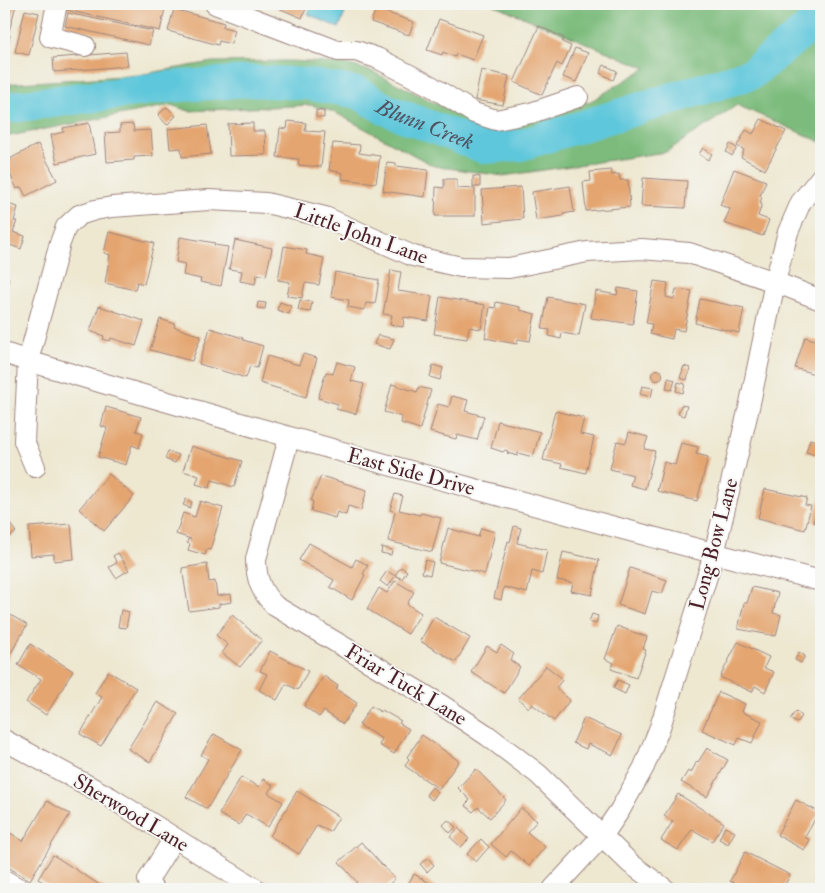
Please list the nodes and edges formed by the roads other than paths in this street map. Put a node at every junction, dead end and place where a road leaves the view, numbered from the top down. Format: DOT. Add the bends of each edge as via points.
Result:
graph roads {
  1 [pos="57,4"];
  2 [pos="214,4"];
  3 [pos="255,11"];
  4 [pos="84,46"];
  5 [pos="578,97"];
  6 [pos="821,177"];
  7 [pos="775,282"];
  8 [pos="821,300"];
  9 [pos="4,352"];
  10 [pos="28,361"];
  11 [pos="289,438"];
  12 [pos="35,467"];
  13 [pos="714,554"];
  14 [pos="821,581"];
  15 [pos="4,740"];
  16 [pos="603,836"];
  17 [pos="174,838"];
  18 [pos="4,880"];
  19 [pos="20,889"];
  20 [pos="154,889"];
  21 [pos="256,889"];
  22 [pos="554,889"];
  23 [pos="665,889"];
  1 -- 4 [label="street" via="50,37"];
  2 -- 3 [label="street"];
  3 -- 5 [label="street" via="338,51 356,51 377,58 474,113 496,120 531,113"];
  6 -- 7 [label="street, Long Bow Lane" via="802,202 788,232"];
  7 -- 8 [label="street, Little John Lane"];
  7 -- 10 [label="street, Little John Lane" via="689,253 642,249 587,252 509,268 461,266 413,256 325,217 266,202 209,200 112,207 79,215 66,227"];
  7 -- 13 [label="street, Long Bow Lane"];
  9 -- 10 [label="street, East Side Drive"];
  10 -- 11 [label="street, East Side Drive"];
  10 -- 12 [label="street, Little John Lane" via="24,440"];
  11 -- 13 [label="street, East Side Drive"];
  11 -- 16 [label="street, Friar Tuck Lane" via="256,559 256,572 266,598 488,736 538,774"];
  13 -- 14 [label="street, East Side Drive"];
  13 -- 16 [label="street, Long Bow Lane" via="660,727 644,767"];
  15 -- 17 [label="street, Sherwood Lane" via="111,798"];
  16 -- 22 [label="street, Long Bow Lane"];
  16 -- 23 [label="street, Friar Tuck Lane" via="631,864"];
  17 -- 20 [label="street" via="148,880"];
  17 -- 21 [label="street, Sherwood Lane"];
  18 -- 19 [label="street"];
}
